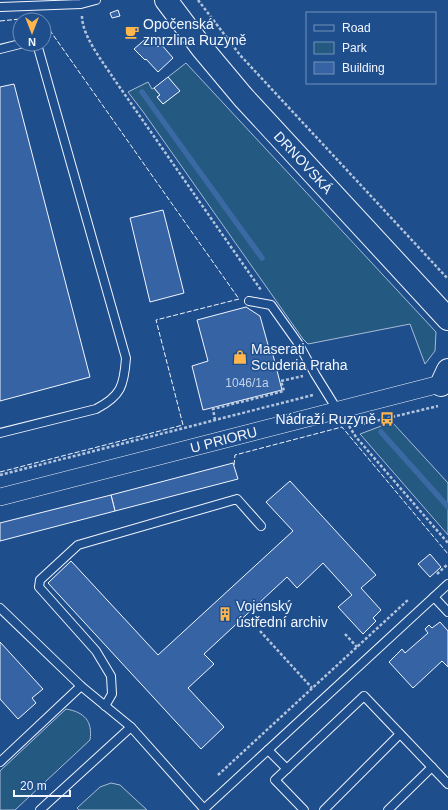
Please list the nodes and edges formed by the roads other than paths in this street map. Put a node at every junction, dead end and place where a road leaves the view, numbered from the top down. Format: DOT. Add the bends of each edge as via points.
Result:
graph roads {
  1 [pos="96,0"];
  2 [pos="166,0"];
  3 [pos="0,7"];
  4 [pos="12,46"];
  5 [pos="0,49"];
  6 [pos="39,52"];
  7 [pos="249,301"];
  8 [pos="448,319"];
  9 [pos="444,386"];
  10 [pos="338,411"];
  11 [pos="0,433"];
  12 [pos="0,497"];
  13 [pos="260,526"];
  14 [pos="448,584"];
  15 [pos="434,597"];
  16 [pos="0,608"];
  17 [pos="448,612"];
  18 [pos="81,686"];
  19 [pos="105,706"];
  20 [pos="131,727"];
  21 [pos="400,734"];
  22 [pos="268,750"];
  23 [pos="0,762"];
  24 [pos="432,767"];
  25 [pos="287,769"];
  26 [pos="448,784"];
  27 [pos="40,810"];
  28 [pos="204,810"];
  29 [pos="304,810"];
  30 [pos="324,810"];
  31 [pos="388,810"];
  1 -- 3 [label="lane" via="82,4"];
  2 -- 8 [label="main road, DRNOVSKÁ" via="243,97"];
  4 -- 5 [label="lane"];
  6 -- 11 [label="lane" via="126,358 125,373 121,389 109,402 96,409"];
  7 -- 10 [label="lane" via="271,305 298,343"];
  9 -- 10 [label="street, U PRIORU"];
  10 -- 12 [label="street, U PRIORU"];
  13 -- 19 [label="lane" via="237,499 78,545 40,580 39,587 96,651 111,676 112,694"];
  14 -- 15 [label="lane"];
  15 -- 17 [label="lane"];
  15 -- 22 [label="lane"];
  16 -- 18 [label="lane"];
  18 -- 19 [label="lane"];
  18 -- 23 [label="lane"];
  19 -- 20 [label="lane"];
  20 -- 27 [label="lane"];
  20 -- 28 [label="lane"];
  21 -- 24 [label="lane"];
  21 -- 25 [label="lane" via="364,696"];
  21 -- 30 [label="lane"];
  22 -- 25 [label="lane"];
  22 -- 28 [label="lane"];
  24 -- 26 [label="lane"];
  24 -- 31 [label="lane"];
  25 -- 29 [label="lane" via="275,780"];
}
